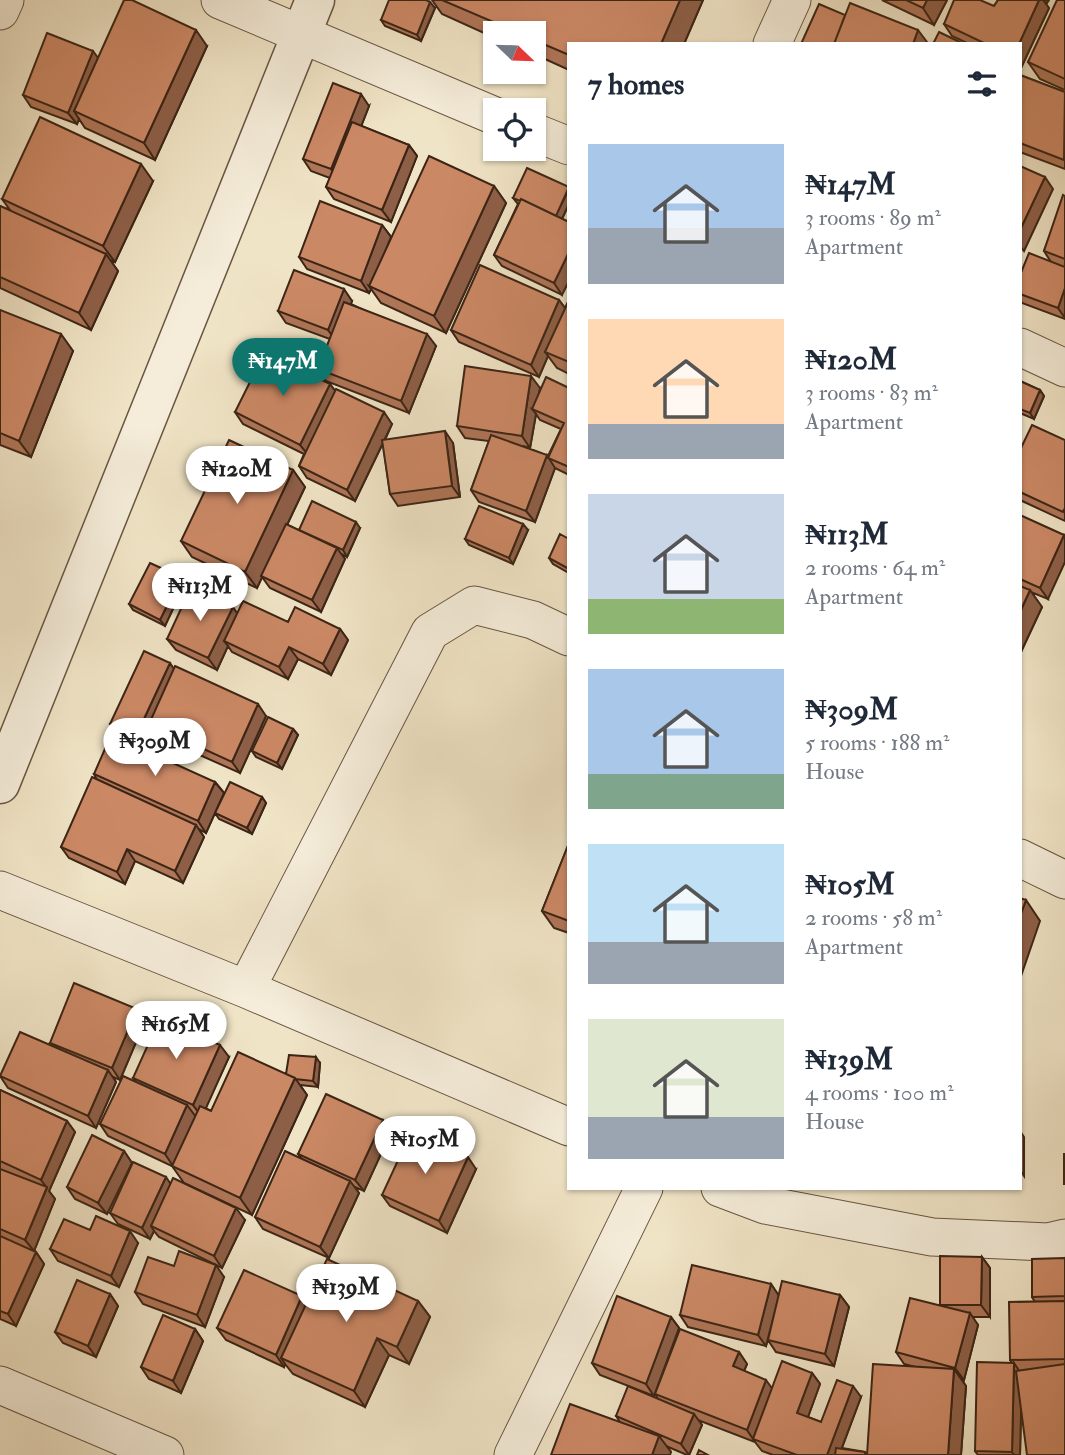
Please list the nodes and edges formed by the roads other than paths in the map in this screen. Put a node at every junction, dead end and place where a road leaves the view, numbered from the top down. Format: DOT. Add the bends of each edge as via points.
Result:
graph roads {
  1 [pos="5,0"];
  2 [pos="220,0"];
  3 [pos="315,0"];
  4 [pos="792,0"];
  5 [pos="0,11"];
  6 [pos="300,35"];
  7 [pos="773,42"];
  8 [pos="483,111"];
  9 [pos="546,137"];
  10 [pos="567,145"];
  11 [pos="1022,348"];
  12 [pos="1065,368"];
  13 [pos="567,636"];
  14 [pos="0,784"];
  15 [pos="1022,859"];
  16 [pos="1065,880"];
  17 [pos="0,890"];
  18 [pos="246,989"];
  19 [pos="567,1126"];
  20 [pos="643,1190"];
  21 [pos="725,1190"];
  22 [pos="1065,1238"];
  23 [pos="0,1385"];
  24 [pos="165,1455"];
  25 [pos="513,1455"];
  1 -- 5 [label="street"];
  2 -- 6 [label="street"];
  3 -- 6 [label="street"];
  4 -- 7 [label="street"];
  6 -- 8 [label="street"];
  6 -- 14 [label="street"];
  9 -- 10 [label="street"];
  11 -- 12 [label="street"];
  13 -- 18 [label="street" via="533,620 474,605 430,632"];
  15 -- 16 [label="street"];
  17 -- 18 [label="street"];
  18 -- 19 [label="street"];
  20 -- 25 [label="street"];
  21 -- 22 [label="street" via="765,1205 932,1237 1048,1242"];
  23 -- 24 [label="street"];
}
